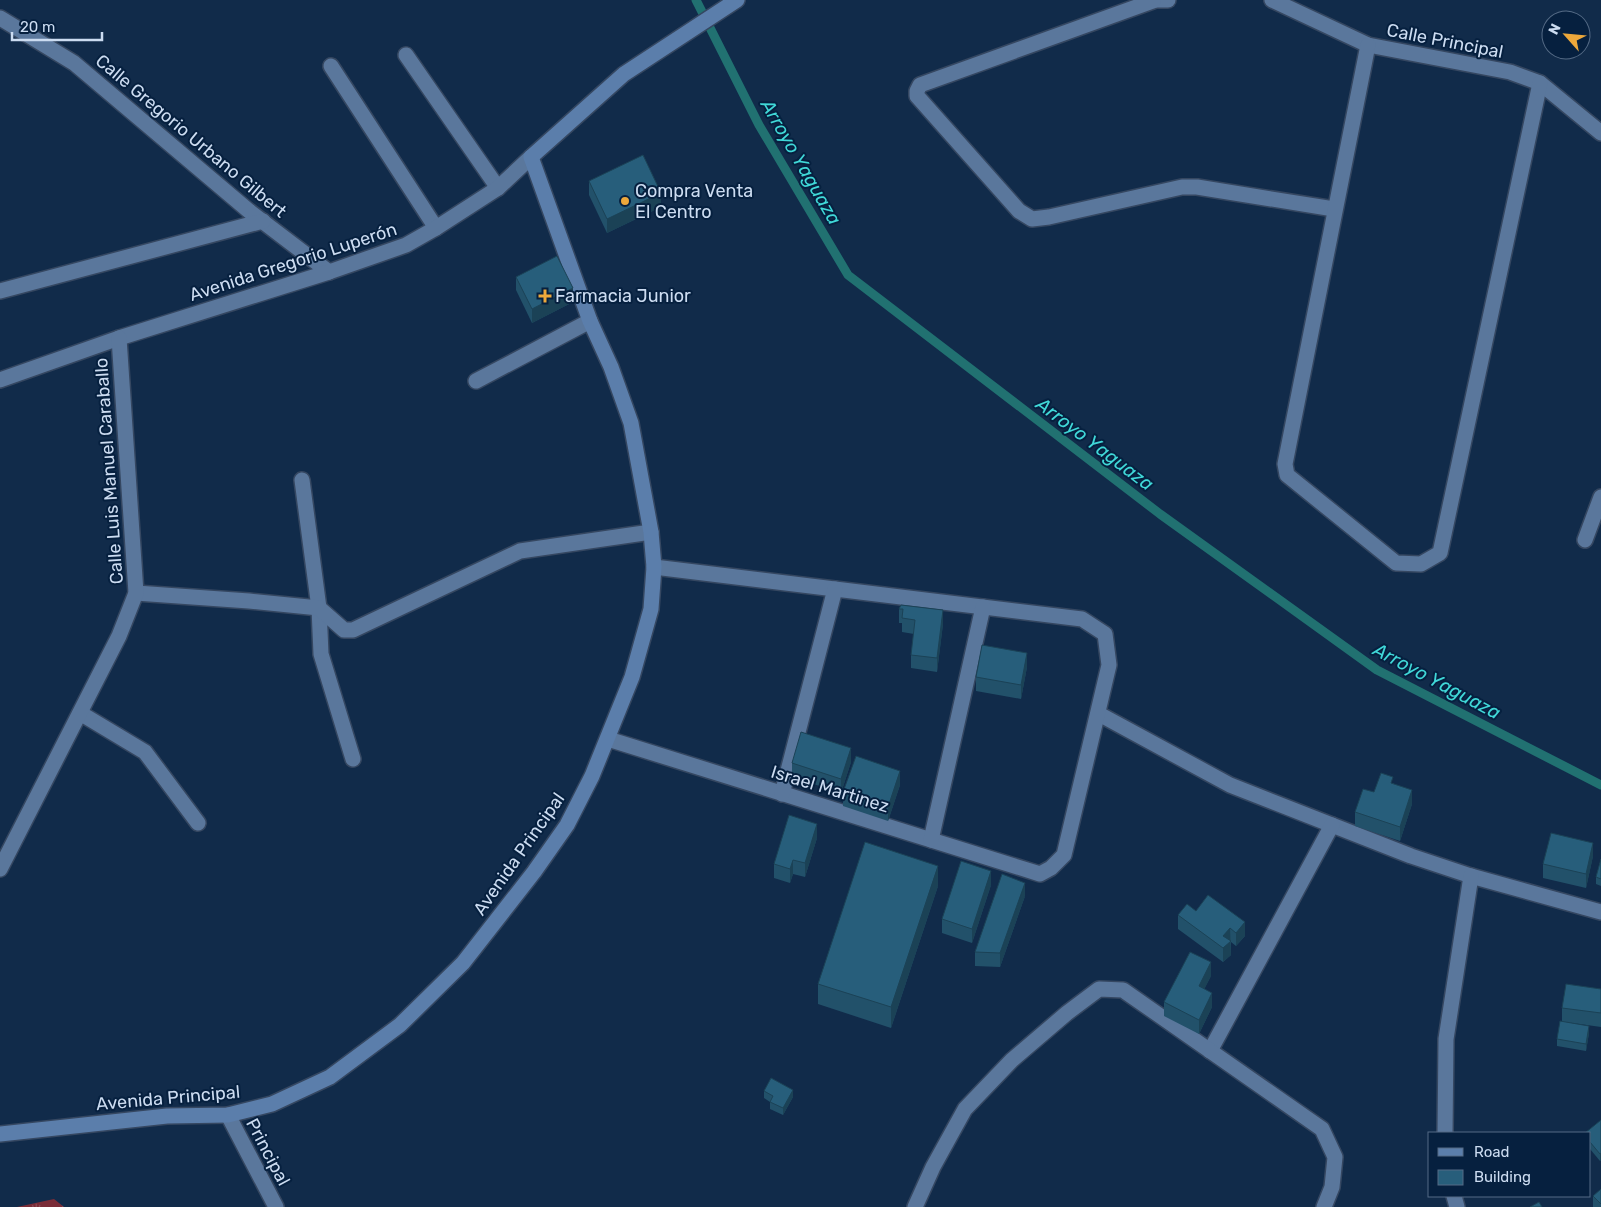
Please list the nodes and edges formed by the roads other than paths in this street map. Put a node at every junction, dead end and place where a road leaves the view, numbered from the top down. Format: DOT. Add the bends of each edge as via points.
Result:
graph roads {
  1 [pos="737,0"];
  2 [pos="1153,0"];
  3 [pos="1168,0"];
  4 [pos="1272,0"];
  5 [pos="0,18"];
  6 [pos="1368,46"];
  7 [pos="406,55"];
  8 [pos="331,66"];
  9 [pos="1540,83"];
  10 [pos="1601,133"];
  11 [pos="531,157"];
  12 [pos="498,188"];
  13 [pos="1334,209"];
  14 [pos="263,222"];
  15 [pos="436,228"];
  16 [pos="329,272"];
  17 [pos="0,291"];
  18 [pos="590,321"];
  19 [pos="120,338"];
  20 [pos="0,380"];
  21 [pos="476,381"];
  22 [pos="302,480"];
  23 [pos="1601,497"];
  24 [pos="651,532"];
  25 [pos="1585,540"];
  26 [pos="654,567"];
  27 [pos="835,589"];
  28 [pos="136,593"];
  29 [pos="983,607"];
  30 [pos="319,608"];
  31 [pos="80,713"];
  32 [pos="1099,714"];
  33 [pos="608,739"];
  34 [pos="353,759"];
  35 [pos="782,794"];
  36 [pos="198,823"];
  37 [pos="1332,825"];
  38 [pos="931,840"];
  39 [pos="0,869"];
  40 [pos="1471,876"];
  41 [pos="1601,912"];
  42 [pos="1210,1050"];
  43 [pos="228,1115"];
  44 [pos="1445,1132"];
  45 [pos="0,1134"];
  46 [pos="276,1207"];
  47 [pos="915,1207"];
  48 [pos="1324,1207"];
  1 -- 11 [label="street, Avenida Gregorio Luperón" via="624,74"];
  2 -- 3 [label="street"];
  2 -- 13 [label="street" via="920,85 917,96 1019,211 1032,219 1182,187"];
  4 -- 6 [label="street, Calle Principal"];
  5 -- 14 [label="street, Calle Gregorio Urbano Gilbert" via="74,62"];
  6 -- 9 [label="street, Calle Principal" via="1510,72"];
  6 -- 13 [label="street"];
  7 -- 12 [label="street"];
  8 -- 15 [label="street"];
  9 -- 10 [label="street, Calle Principal"];
  9 -- 13 [label="street" via="1440,553 1421,564 1396,563 1287,476 1285,464"];
  11 -- 12 [label="street, Avenida Gregorio Luperón"];
  11 -- 18 [label="street, Avenida Principal"];
  12 -- 15 [label="street, Avenida Gregorio Luperón"];
  14 -- 16 [label="street, Calle Gregorio Urbano Gilbert"];
  14 -- 17 [label="street"];
  15 -- 16 [label="street, Avenida Gregorio Luperón" via="406,245"];
  16 -- 19 [label="street, Avenida Gregorio Luperón"];
  18 -- 21 [label="street"];
  18 -- 24 [label="street, Avenida Principal" via="631,423"];
  19 -- 20 [label="street, Avenida Gregorio Luperón"];
  19 -- 28 [label="street, Calle Luis Manuel Caraballo"];
  22 -- 30 [label="street"];
  23 -- 25 [label="street"];
  24 -- 26 [label="street, Avenida Principal"];
  24 -- 30 [label="street" via="520,551 353,630 344,630"];
  26 -- 27 [label="street"];
  26 -- 33 [label="street, Avenida Principal" via="651,608 632,677"];
  27 -- 29 [label="street"];
  27 -- 35 [label="street"];
  28 -- 30 [label="street"];
  28 -- 31 [label="street, Calle Luis Manuel Caraballo" via="119,636"];
  29 -- 32 [label="street" via="1082,619 1105,634 1109,665"];
  29 -- 38 [label="street"];
  30 -- 34 [label="street" via="321,654"];
  31 -- 36 [label="street" via="145,752"];
  31 -- 39 [label="street, Calle Luis Manuel Caraballo"];
  32 -- 37 [label="street" via="1230,785"];
  32 -- 38 [label="street, Israel Martinez" via="1064,855 1051,868 1040,874"];
  33 -- 35 [label="street, Israel Martinez"];
  33 -- 43 [label="street, Avenida Principal" via="567,825 463,963 400,1025 330,1077 272,1104"];
  35 -- 38 [label="street, Israel Martinez"];
  37 -- 40 [label="street"];
  37 -- 42 [label="street"];
  40 -- 41 [label="street"];
  40 -- 44 [label="street" via="1446,1039"];
  42 -- 47 [label="street" via="1124,990 1099,989 1012,1060 965,1109"];
  42 -- 48 [label="street" via="1322,1129 1335,1157 1332,1187"];
  43 -- 45 [label="street, Avenida Principal" via="167,1116"];
  43 -- 46 [label="street, Principal"];
}
